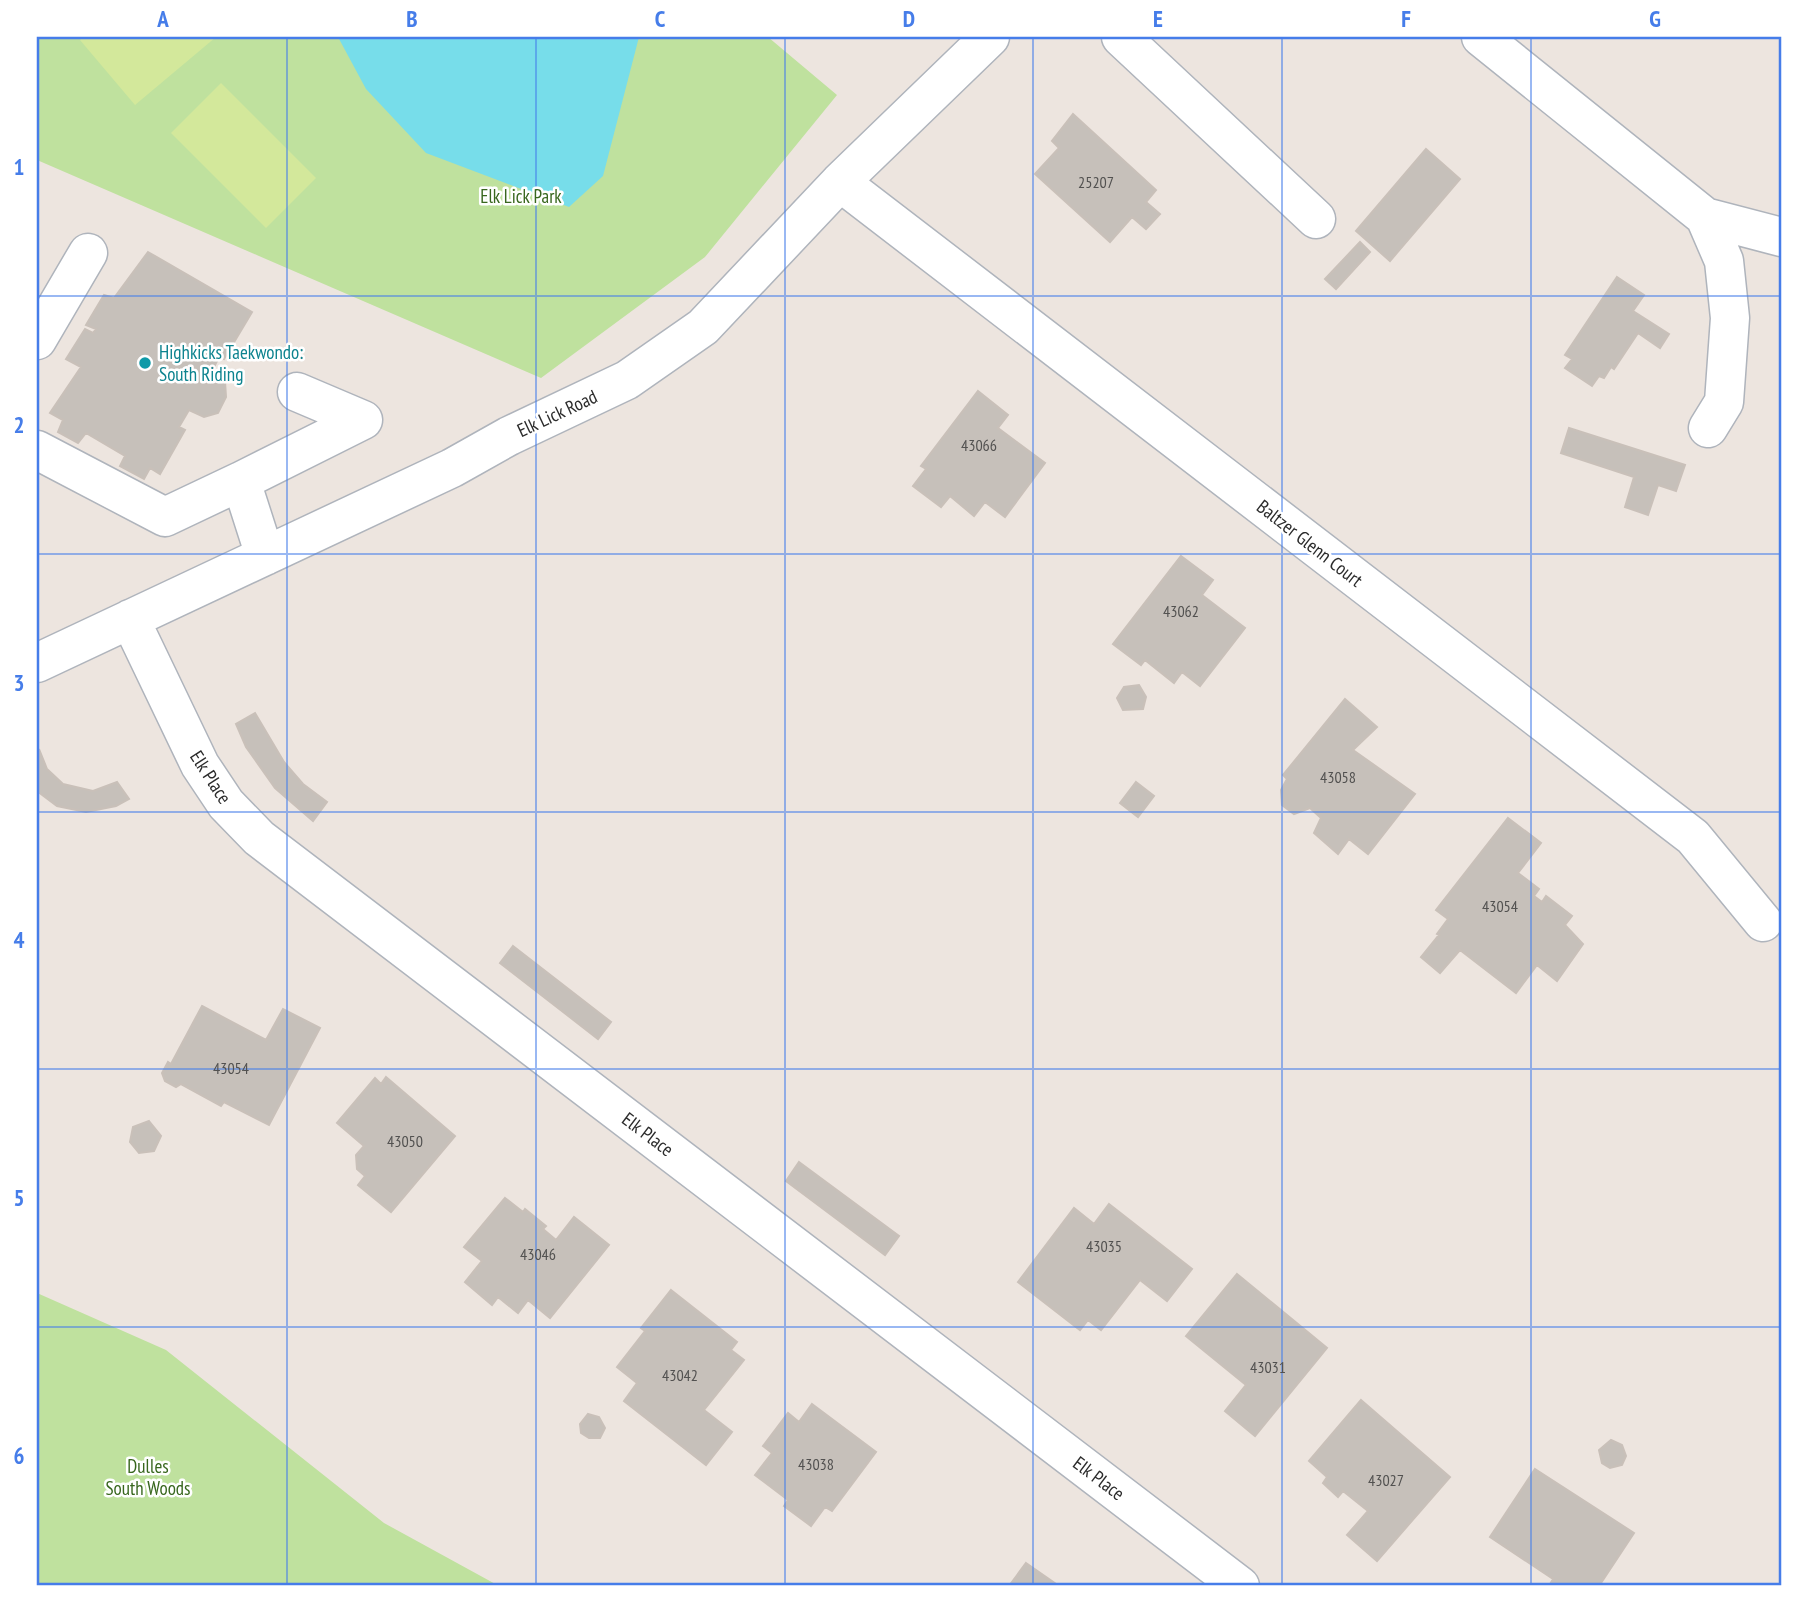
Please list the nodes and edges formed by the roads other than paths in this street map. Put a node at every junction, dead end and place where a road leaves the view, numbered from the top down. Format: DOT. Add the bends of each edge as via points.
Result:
graph roads {
  1 [pos="990,37"];
  2 [pos="1121,37"];
  3 [pos="1481,37"];
  4 [pos="840,182"];
  5 [pos="1705,217"];
  6 [pos="1316,219"];
  7 [pos="1781,237"];
  8 [pos="88,253"];
  9 [pos="37,340"];
  10 [pos="297,392"];
  11 [pos="1708,428"];
  12 [pos="37,450"];
  13 [pos="241,481"];
  14 [pos="265,556"];
  15 [pos="130,619"];
  16 [pos="37,663"];
  17 [pos="1763,922"];
  18 [pos="1240,1586"];
  1 -- 4 [label="street, Elk Lick Road"];
  2 -- 6 [label="street"];
  3 -- 5 [label="street"];
  4 -- 14 [label="street, Elk Lick Road" via="703,327 627,380"];
  4 -- 17 [label="street, Baltzer Glenn Court" via="1693,837"];
  5 -- 7 [label="street"];
  5 -- 11 [label="street" via="1724,261 1730,318 1724,402"];
  8 -- 9 [label="street"];
  10 -- 13 [label="street" via="363,420"];
  12 -- 13 [label="street" via="165,517"];
  13 -- 14 [label="street"];
  14 -- 15 [label="street, Elk Lick Road"];
  15 -- 16 [label="street, Elk Lick Road"];
  15 -- 18 [label="street, Elk Place" via="200,765 226,804 259,838"];
}
